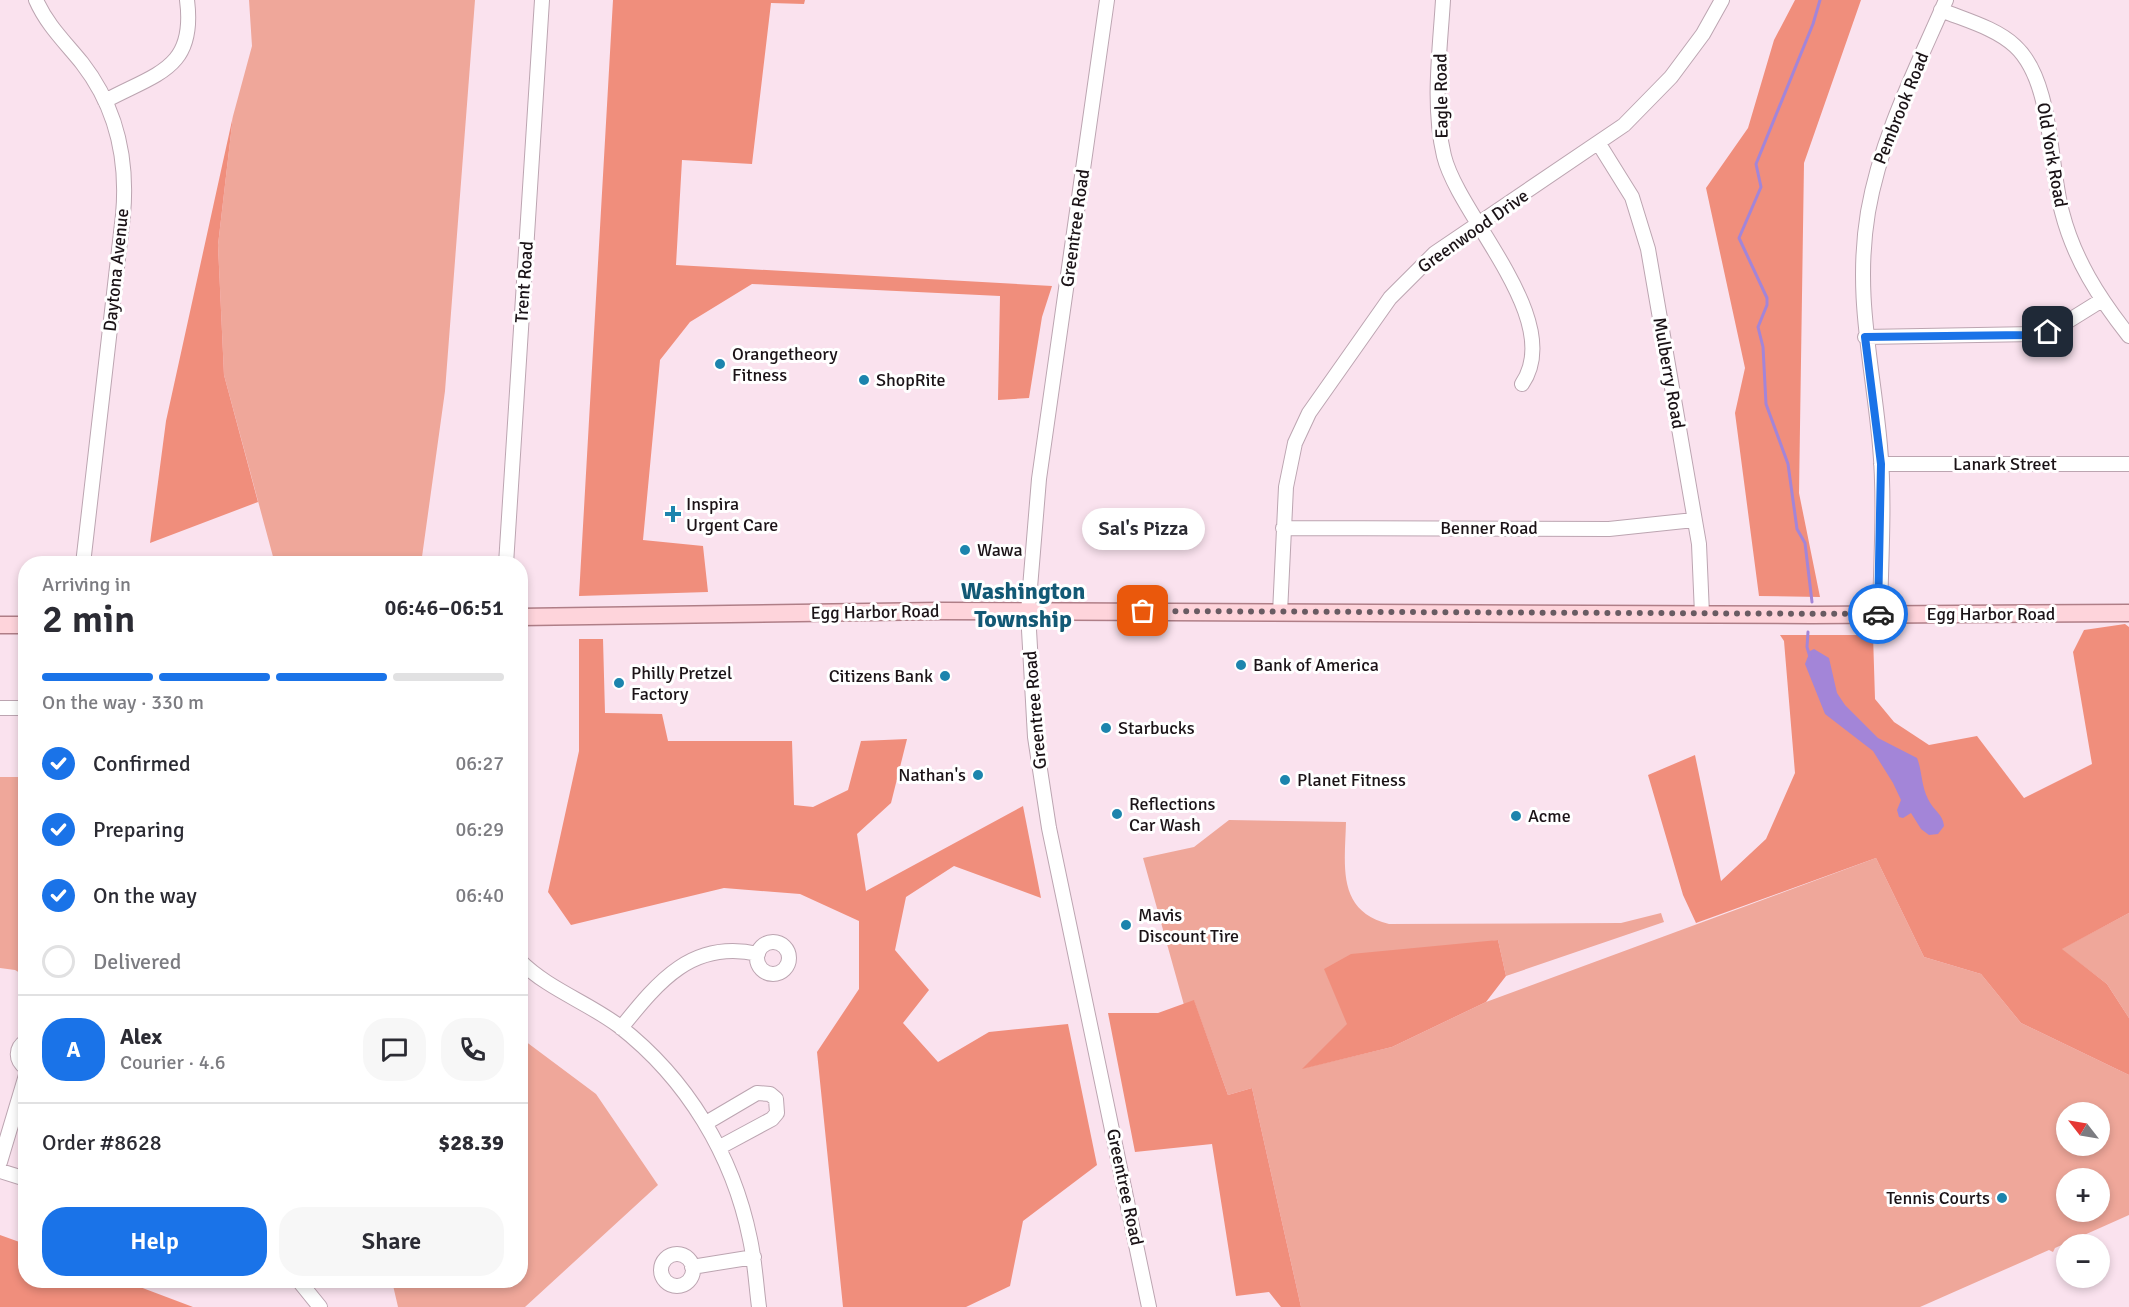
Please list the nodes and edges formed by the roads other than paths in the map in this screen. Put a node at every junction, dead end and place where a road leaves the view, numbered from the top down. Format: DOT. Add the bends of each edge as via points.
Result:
graph roads {
  1 [pos="36,0"];
  2 [pos="187,0"];
  3 [pos="542,0"];
  4 [pos="1107,0"];
  5 [pos="1443,0"];
  6 [pos="1722,0"];
  7 [pos="1944,5"];
  8 [pos="105,101"];
  9 [pos="1599,144"];
  10 [pos="1478,224"];
  11 [pos="2102,300"];
  12 [pos="2129,336"];
  13 [pos="1865,337"];
  14 [pos="1522,384"];
  15 [pos="1881,464"];
  16 [pos="2129,464"];
  17 [pos="1694,519"];
  18 [pos="1283,528"];
  19 [pos="84,556"];
  20 [pos="507,556"];
  21 [pos="1028,612"];
  22 [pos="1280,613"];
  23 [pos="2129,613"];
  24 [pos="1702,614"];
  25 [pos="1880,614"];
  26 [pos="528,617"];
  27 [pos="0,625"];
  28 [pos="18,625"];
  29 [pos="0,708"];
  30 [pos="18,708"];
  31 [pos="758,954"];
  32 [pos="528,968"];
  33 [pos="621,1028"];
  34 [pos="18,1102"];
  35 [pos="706,1123"];
  36 [pos="720,1147"];
  37 [pos="0,1162"];
  38 [pos="0,1171"];
  39 [pos="18,1177"];
  40 [pos="754,1257"];
  41 [pos="692,1267"];
  42 [pos="305,1288"];
  43 [pos="320,1307"];
  44 [pos="759,1307"];
  45 [pos="1149,1307"];
  1 -- 8 [label="street, Daytona Avenue" via="51,29 88,71"];
  2 -- 8 [label="street" via="188,38 177,59"];
  3 -- 20 [label="street, Trent Road"];
  4 -- 21 [label="street, Greentree Road" via="1039,479"];
  5 -- 10 [label="street, Eagle Road" via="1439,135 1452,181"];
  6 -- 9 [label="street, Greenwood Drive" via="1703,34 1659,91"];
  7 -- 11 [label="street, Old York Road" via="2007,40 2031,69 2041,97 2062,213 2082,265"];
  7 -- 13 [label="street, Pembrook Road" via="1888,136 1876,174 1862,273"];
  8 -- 19 [label="street, Daytona Avenue" via="121,146 125,187"];
  9 -- 10 [label="street, Greenwood Drive"];
  9 -- 17 [label="street, Mulberry Road" via="1632,197 1647,242"];
  10 -- 14 [label="street, Eagle Road" via="1510,276 1525,312 1533,355"];
  10 -- 18 [label="street, Greenwood Drive" via="1427,259 1395,291 1309,413 1291,455"];
  11 -- 12 [label="street, Old York Road"];
  11 -- 13 [label="street" via="2057,328 2037,333"];
  13 -- 15 [label="street, Pembrook Road"];
  15 -- 16 [label="street, Lanark Street"];
  15 -- 25 [label="street, Pembrook Road"];
  17 -- 18 [label="street, Benner Road" via="1609,529"];
  17 -- 24 [label="street, Mulberry Road"];
  18 -- 22 [label="street, Greenwood Drive"];
  21 -- 22 [label="main road, Egg Harbor Road"];
  21 -- 26 [label="main road, Egg Harbor Road"];
  21 -- 45 [label="street, Greentree Road" via="1035,736 1049,828"];
  22 -- 24 [label="main road, Egg Harbor Road"];
  23 -- 25 [label="main road, Egg Harbor Road"];
  24 -- 25 [label="main road, Egg Harbor Road"];
  27 -- 28 [label="main road"];
  29 -- 30 [label="street"];
  31 -- 33 [label="street" via="722,951 685,963 655,987"];
  32 -- 33 [label="street"];
  33 -- 35 [label="street" via="660,1064"];
  34 -- 37 [label="street"];
  35 -- 36 [label="street"];
  35 -- 36 [label="street" via="757,1094 770,1094 776,1099 777,1113 772,1119"];
  36 -- 40 [label="street" via="741,1202"];
  38 -- 39 [label="street"];
  40 -- 41 [label="street"];
  40 -- 44 [label="street"];
  42 -- 43 [label="street"];
}
